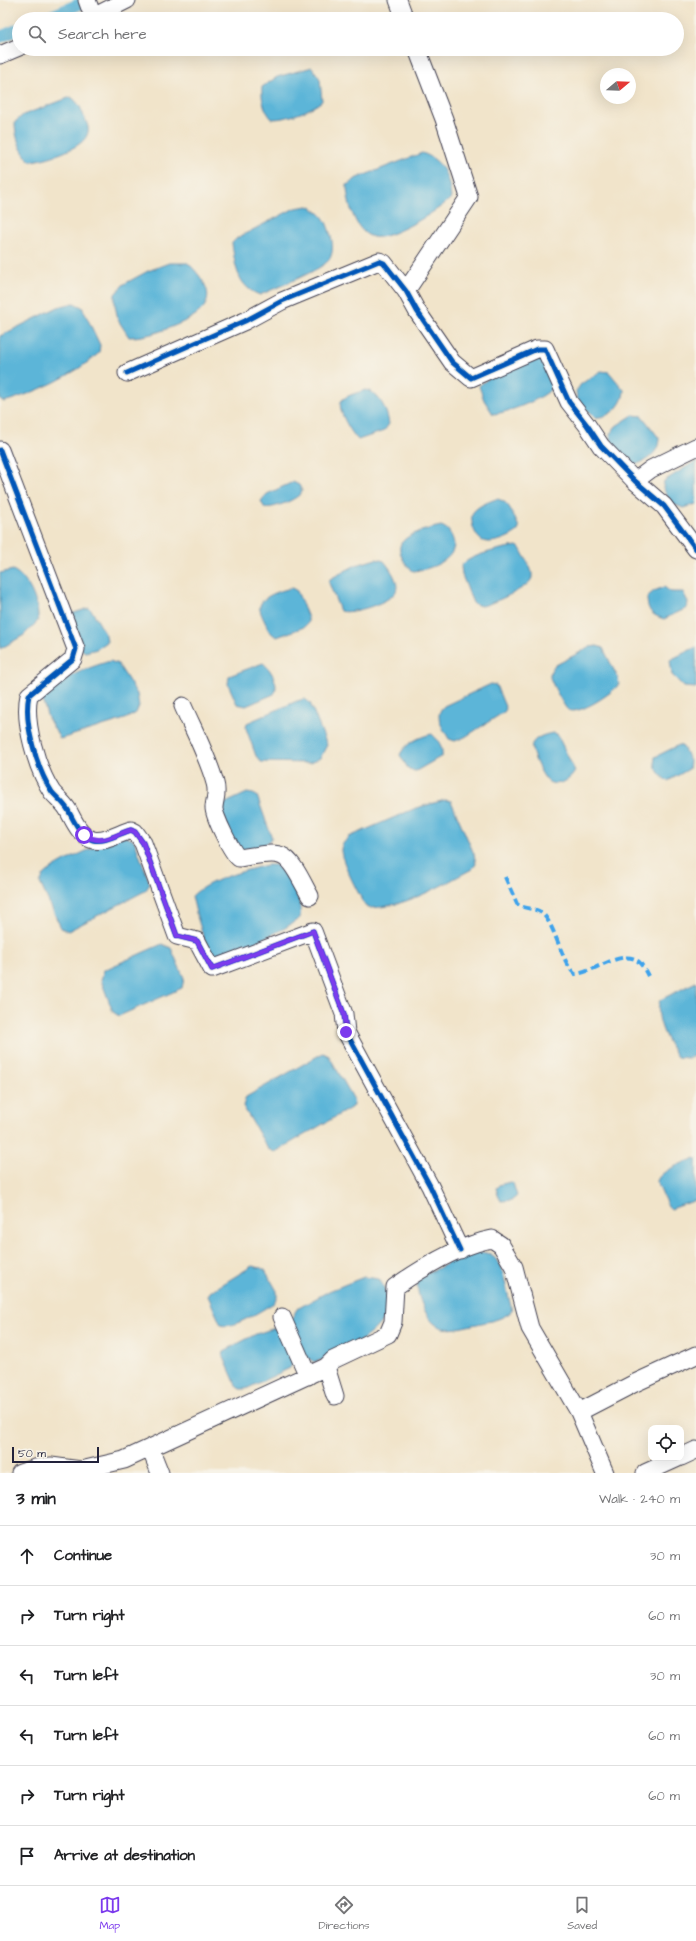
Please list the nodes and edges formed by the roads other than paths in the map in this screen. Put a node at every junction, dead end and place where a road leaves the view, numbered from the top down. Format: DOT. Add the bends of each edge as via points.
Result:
graph roads {
  1 [pos="127,0"];
  2 [pos="398,0"];
  3 [pos="90,11"];
  4 [pos="402,12"];
  5 [pos="12,50"];
  6 [pos="0,55"];
  7 [pos="420,56"];
  8 [pos="406,292"];
  9 [pos="127,373"];
  10 [pos="696,447"];
  11 [pos="0,450"];
  12 [pos="636,481"];
  13 [pos="696,549"];
  14 [pos="183,706"];
  15 [pos="310,896"];
  16 [pos="460,1250"];
  17 [pos="282,1317"];
  18 [pos="696,1355"];
  19 [pos="326,1367"];
  20 [pos="308,1376"];
  21 [pos="336,1396"];
  22 [pos="579,1412"];
  23 [pos="150,1448"];
  24 [pos="696,1450"];
  25 [pos="684,1456"];
  26 [pos="671,1461"];
  27 [pos="20,1473"];
  28 [pos="160,1473"];
  29 [pos="605,1473"];
  30 [pos="645,1473"];
  1 -- 3 [label="street"];
  2 -- 4 [label="street"];
  5 -- 6 [label="street"];
  7 -- 8 [label="street" via="444,119 469,197"];
  8 -- 9 [label="street" via="379,261 282,301 245,321"];
  8 -- 12 [label="street" via="452,362 471,378 537,349 545,349 569,402 601,446"];
  10 -- 12 [label="street" via="651,469"];
  11 -- 16 [label="street" via="76,649 73,659 29,695 27,702 27,717 36,758 52,792 84,835 93,840 102,841 131,830 135,832 143,843 177,936 197,941 212,969 313,931 344,1014 346,1032 430,1186"];
  12 -- 13 [label="street" via="664,506"];
  14 -- 15 [label="street" via="215,782 217,796 214,807 235,856 239,858 282,855 297,872"];
  16 -- 19 [label="street" via="395,1287 394,1322 388,1334 333,1360"];
  16 -- 22 [label="street" via="475,1242 492,1239 501,1245 514,1267 530,1328"];
  17 -- 20 [label="street"];
  18 -- 22 [label="street"];
  19 -- 20 [label="street"];
  19 -- 21 [label="street"];
  20 -- 23 [label="street"];
  22 -- 29 [label="street"];
  23 -- 27 [label="street" via="124,1460 81,1470 50,1466"];
  23 -- 28 [label="street"];
  24 -- 25 [label="street"];
  26 -- 30 [label="street"];
}
